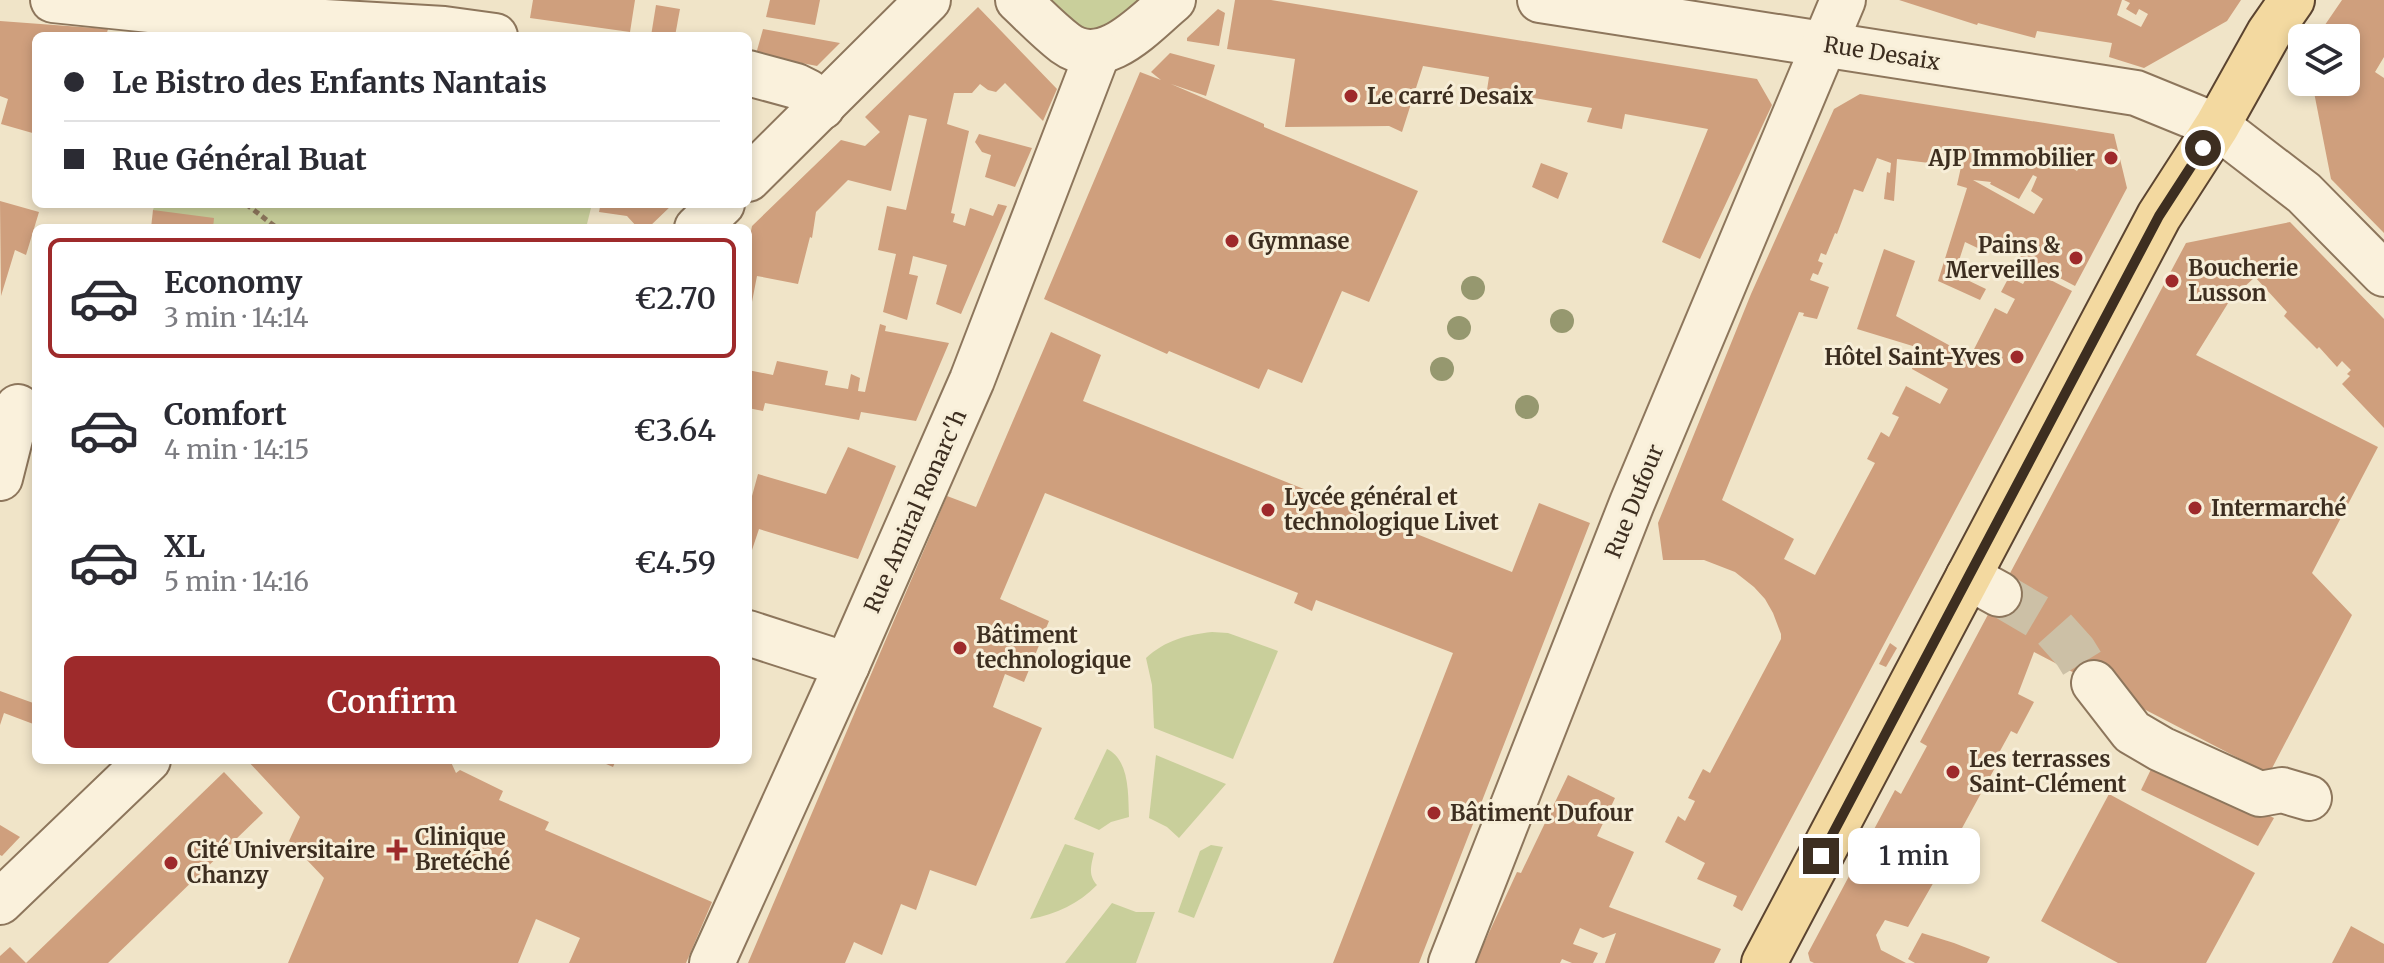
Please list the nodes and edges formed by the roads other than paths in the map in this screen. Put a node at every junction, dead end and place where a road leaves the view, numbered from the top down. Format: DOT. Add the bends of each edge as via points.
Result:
graph roads {
  1 [pos="53,0"];
  2 [pos="928,0"];
  3 [pos="1018,0"];
  4 [pos="1173,0"];
  5 [pos="1540,0"];
  6 [pos="1843,0"];
  7 [pos="2292,0"];
  8 [pos="466,32"];
  9 [pos="1826,44"];
  10 [pos="1098,52"];
  11 [pos="752,74"];
  12 [pos="822,107"];
  13 [pos="2217,126"];
  14 [pos="752,175"];
  15 [pos="718,208"];
  16 [pos="701,224"];
  17 [pos="2384,274"];
  18 [pos="18,407"];
  19 [pos="0,478"];
  20 [pos="752,634"];
  21 [pos="847,665"];
  22 [pos="2094,683"];
  23 [pos="144,764"];
  24 [pos="2309,798"];
  25 [pos="0,902"];
  26 [pos="1773,960"];
  27 [pos="712,963"];
  28 [pos="1451,963"];
  1 -- 8 [label="street"];
  2 -- 12 [label="street"];
  3 -- 10 [label="street" via="1065,43"];
  4 -- 10 [label="street" via="1125,40"];
  5 -- 9 [label="street, Rue Desaix"];
  6 -- 9 [label="street, Rue Dufour"];
  7 -- 13 [label="main road"];
  9 -- 13 [label="street, Rue Desaix" via="2136,93"];
  9 -- 28 [label="street, Rue Dufour" via="1632,503"];
  10 -- 21 [label="street, Rue Amiral Ronarc'h" via="972,380"];
  11 -- 12 [label="street" via="796,86"];
  12 -- 14 [label="street"];
  13 -- 17 [label="street, Rue Desaix" via="2304,193"];
  13 -- 26 [label="main road" via="2159,216 1984,585"];
  15 -- 16 [label="street"];
  18 -- 19 [label="street"];
  20 -- 21 [label="street"];
  21 -- 27 [label="street, Rue Amiral Ronarc'h"];
  22 -- 24 [label="street" via="2132,732 2161,749 2260,794 2282,790"];
  23 -- 25 [label="street"];
}
